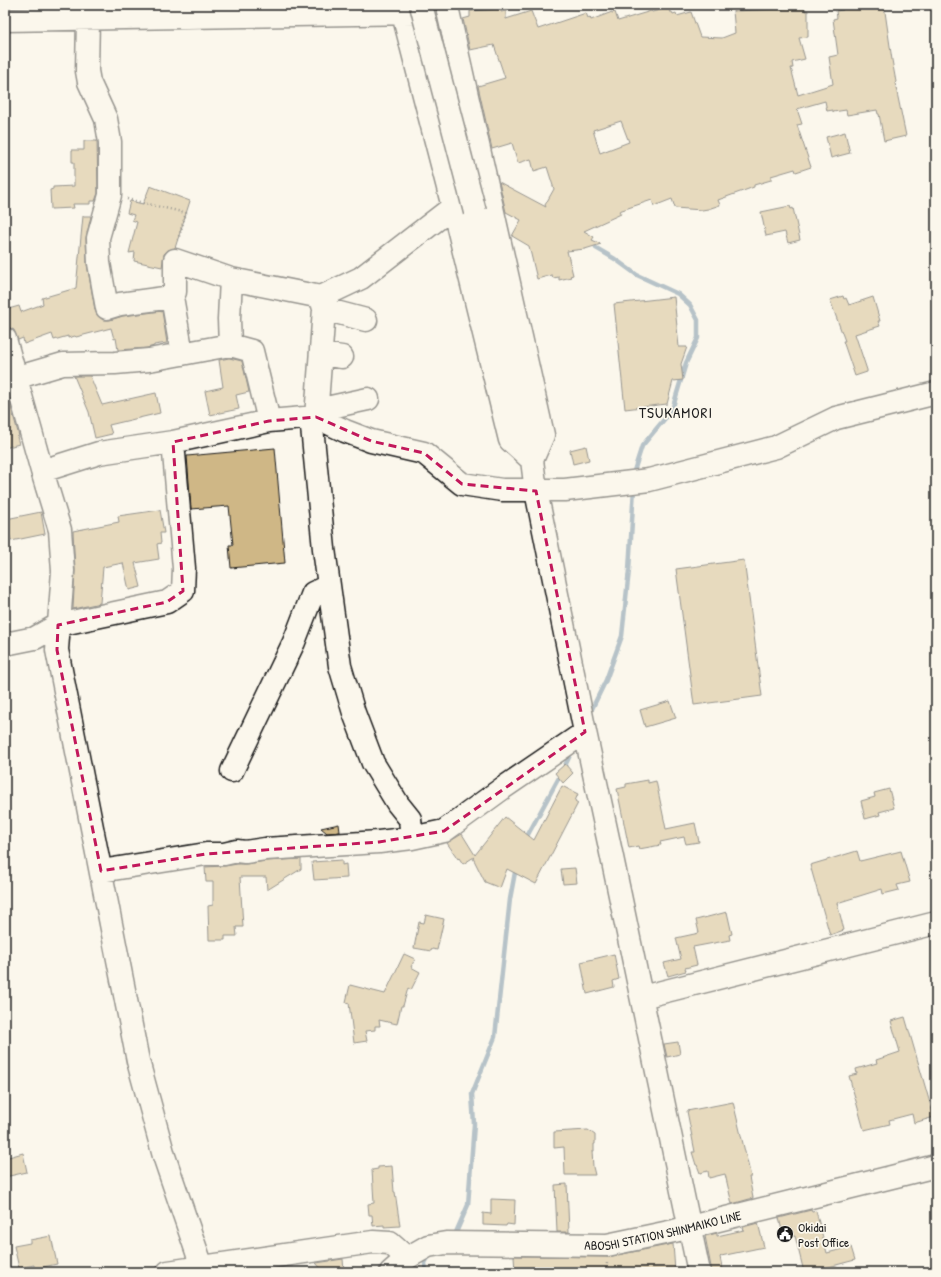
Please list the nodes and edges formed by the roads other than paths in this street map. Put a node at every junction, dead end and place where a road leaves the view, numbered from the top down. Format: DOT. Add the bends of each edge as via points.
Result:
graph roads {
  1 [pos="454,8"];
  2 [pos="412,9"];
  3 [pos="88,18"];
  4 [pos="5,20"];
  5 [pos="453,207"];
  6 [pos="112,257"];
  7 [pos="231,279"];
  8 [pos="172,297"];
  9 [pos="322,303"];
  10 [pos="120,304"];
  11 [pos="366,320"];
  12 [pos="5,340"];
  13 [pos="230,345"];
  14 [pos="182,354"];
  15 [pos="10,379"];
  16 [pos="936,393"];
  17 [pos="368,399"];
  18 [pos="315,414"];
  19 [pos="269,421"];
  20 [pos="173,442"];
  21 [pos="532,460"];
  22 [pos="42,471"];
  23 [pos="536,491"];
  24 [pos="328,586"];
  25 [pos="58,625"];
  26 [pos="5,644"];
  27 [pos="584,732"];
  28 [pos="232,771"];
  29 [pos="412,838"];
  30 [pos="101,872"];
  31 [pos="936,923"];
  32 [pos="642,997"];
  33 [pos="936,1166"];
  34 [pos="689,1228"];
  35 [pos="407,1258"];
  36 [pos="202,1267"];
  37 [pos="168,1272"];
  38 [pos="391,1272"];
  39 [pos="699,1272"];
  1 -- 2 [label="street"];
  1 -- 21 [label="street" via="542,435"];
  2 -- 3 [label="street"];
  2 -- 5 [label="street"];
  2 -- 21 [label="street, bridge" via="475,212"];
  3 -- 4 [label="street"];
  3 -- 10 [label="street" via="87,72 106,119 110,142 110,195 98,238 99,263 107,308"];
  5 -- 9 [label="street" via="361,278"];
  5 -- 21 [label="street" via="510,440"];
  6 -- 10 [label="street"];
  7 -- 8 [label="street" via="175,260 176,292"];
  7 -- 9 [label="street"];
  7 -- 13 [label="street"];
  8 -- 10 [label="street"];
  8 -- 14 [label="street"];
  9 -- 11 [label="street"];
  9 -- 18 [label="street" via="332,355"];
  12 -- 15 [label="street"];
  13 -- 14 [label="street"];
  13 -- 19 [label="street" via="252,351"];
  14 -- 15 [label="street" via="115,363 63,364"];
  15 -- 22 [label="street"];
  16 -- 23 [label="street" via="836,418 776,447 649,480"];
  17 -- 18 [label="street"];
  18 -- 19 [label="street"];
  18 -- 23 [label="street" via="345,431 371,441 424,453 462,484 502,490"];
  18 -- 24 [label="street"];
  19 -- 20 [label="street"];
  20 -- 22 [label="street" via="99,453"];
  20 -- 25 [label="street" via="184,568 183,590 167,602"];
  21 -- 23 [label="street"];
  22 -- 25 [label="street" via="60,530 63,571"];
  23 -- 27 [label="street"];
  24 -- 28 [label="street" via="313,593 294,642"];
  24 -- 29 [label="street" via="340,666 354,713 374,763 410,819"];
  25 -- 26 [label="street" via="35,638"];
  25 -- 30 [label="street" via="56,650"];
  27 -- 29 [label="street" via="444,831"];
  27 -- 32 [label="street"];
  29 -- 30 [label="street" via="206,854"];
  30 -- 36 [label="street" via="138,1061 164,1156"];
  31 -- 32 [label="street"];
  32 -- 34 [label="street"];
  33 -- 34 [label="street, ABOSHI STATION SHINMAIKO LINE"];
  34 -- 35 [label="street, ABOSHI STATION SHINMAIKO LINE" via="607,1245 446,1243 428,1246"];
  34 -- 39 [label="street"];
  35 -- 36 [label="street" via="390,1243 373,1242"];
  35 -- 38 [label="street, ABOSHI STATION SHINMAIKO LINE"];
  36 -- 37 [label="street"];
}
